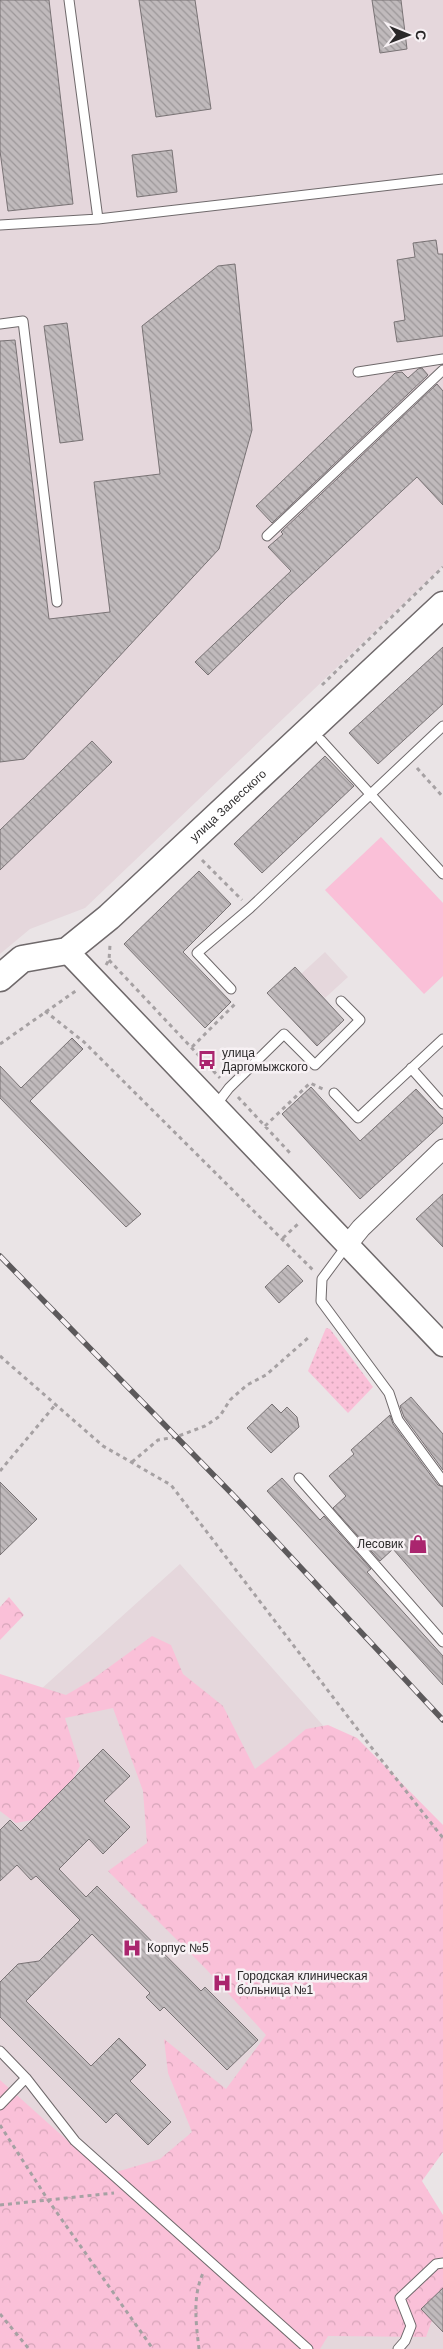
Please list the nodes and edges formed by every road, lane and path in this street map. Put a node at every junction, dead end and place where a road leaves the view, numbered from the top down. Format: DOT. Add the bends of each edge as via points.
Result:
graph roads {
  1 [pos="69,0"];
  2 [pos="443,180"];
  3 [pos="98,219"];
  4 [pos="0,225"];
  5 [pos="0,324"];
  6 [pos="443,359"];
  7 [pos="443,370"];
  8 [pos="358,372"];
  9 [pos="267,536"];
  10 [pos="57,602"];
  11 [pos="443,605"];
  12 [pos="443,726"];
  13 [pos="321,740"];
  14 [pos="407,759"];
  15 [pos="369,795"];
  16 [pos="443,797"];
  17 [pos="196,854"];
  18 [pos="443,874"];
  19 [pos="250,908"];
  20 [pos="66,951"];
  21 [pos="109,960"];
  22 [pos="0,978"];
  23 [pos="231,989"];
  24 [pos="340,1001"];
  25 [pos="45,1011"];
  26 [pos="443,1038"];
  27 [pos="192,1047"];
  28 [pos="411,1068"];
  29 [pos="230,1088"];
  30 [pos="334,1093"];
  31 [pos="443,1104"];
  32 [pos="216,1105"];
  33 [pos="265,1126"];
  34 [pos="443,1149"];
  35 [pos="297,1160"];
  36 [pos="348,1244"];
  37 [pos="322,1279"];
  38 [pos="308,1338"];
  39 [pos="443,1345"];
  40 [pos="0,1356"];
  41 [pos="56,1404"];
  42 [pos="132,1462"];
  43 [pos="0,1470"];
  44 [pos="300,1478"];
  45 [pos="443,1481"];
  46 [pos="443,1642"];
  47 [pos="443,1838"];
  48 [pos="0,2051"];
  49 [pos="26,2078"];
  50 [pos="0,2105"];
  51 [pos="0,2125"];
  52 [pos="131,2191"];
  53 [pos="48,2200"];
  54 [pos="0,2205"];
  55 [pos="208,2262"];
  56 [pos="443,2263"];
  57 [pos="0,2314"];
  58 [pos="29,2349"];
  59 [pos="153,2349"];
  60 [pos="199,2349"];
  61 [pos="308,2349"];
  62 [pos="398,2349"];
  1 -- 3 [label="lane"];
  2 -- 3 [label="lane"];
  3 -- 4 [label="lane"];
  5 -- 10 [label="lane" via="23,321"];
  6 -- 8 [label="lane"];
  7 -- 9 [label="lane"];
  11 -- 20 [label="main road, улица Залесского" via="109,917"];
  12 -- 14 [label="lane"];
  13 -- 15 [label="lane"];
  14 -- 15 [label="lane"];
  14 -- 16 [label="path"];
  15 -- 18 [label="lane"];
  15 -- 19 [label="lane"];
  17 -- 19 [label="path"];
  19 -- 23 [label="lane" via="197,953"];
  20 -- 22 [label="main road, улица Залесского" via="22,959"];
  20 -- 32 [label="street"];
  21 -- 27 [label="path"];
  23 -- 27 [label="path" via="235,1004"];
  24 -- 29 [label="lane" via="360,1020 315,1065 284,1034"];
  25 -- 37 [label="path" via="84,1042"];
  26 -- 28 [label="lane"];
  27 -- 29 [label="path"];
  28 -- 30 [label="lane" via="358,1118"];
  28 -- 31 [label="lane"];
  29 -- 32 [label="lane"];
  29 -- 33 [label="path"];
  30 -- 33 [label="path" via="310,1083"];
  32 -- 36 [label="street"];
  33 -- 35 [label="path"];
  34 -- 36 [label="street"];
  36 -- 37 [label="lane"];
  36 -- 39 [label="street"];
  37 -- 45 [label="lane" via="321,1301 388,1393 398,1420"];
  38 -- 42 [label="path" via="266,1375 246,1385 230,1400 220,1416 205,1426 158,1440"];
  40 -- 41 [label="path"];
  41 -- 42 [label="path" via="103,1446"];
  41 -- 43 [label="path"];
  42 -- 47 [label="path" via="171,1485"];
  44 -- 46 [label="lane"];
  48 -- 49 [label="lane"];
  49 -- 50 [label="lane"];
  49 -- 52 [label="lane" via="75,2141"];
  51 -- 53 [label="path"];
  52 -- 53 [label="path"];
  52 -- 55 [label="lane"];
  53 -- 54 [label="path"];
  53 -- 59 [label="path"];
  55 -- 60 [label="path" via="198,2284"];
  55 -- 61 [label="lane"];
  56 -- 62 [label="lane" via="436,2264 400,2298 411,2326"];
  57 -- 58 [label="path"];
}
